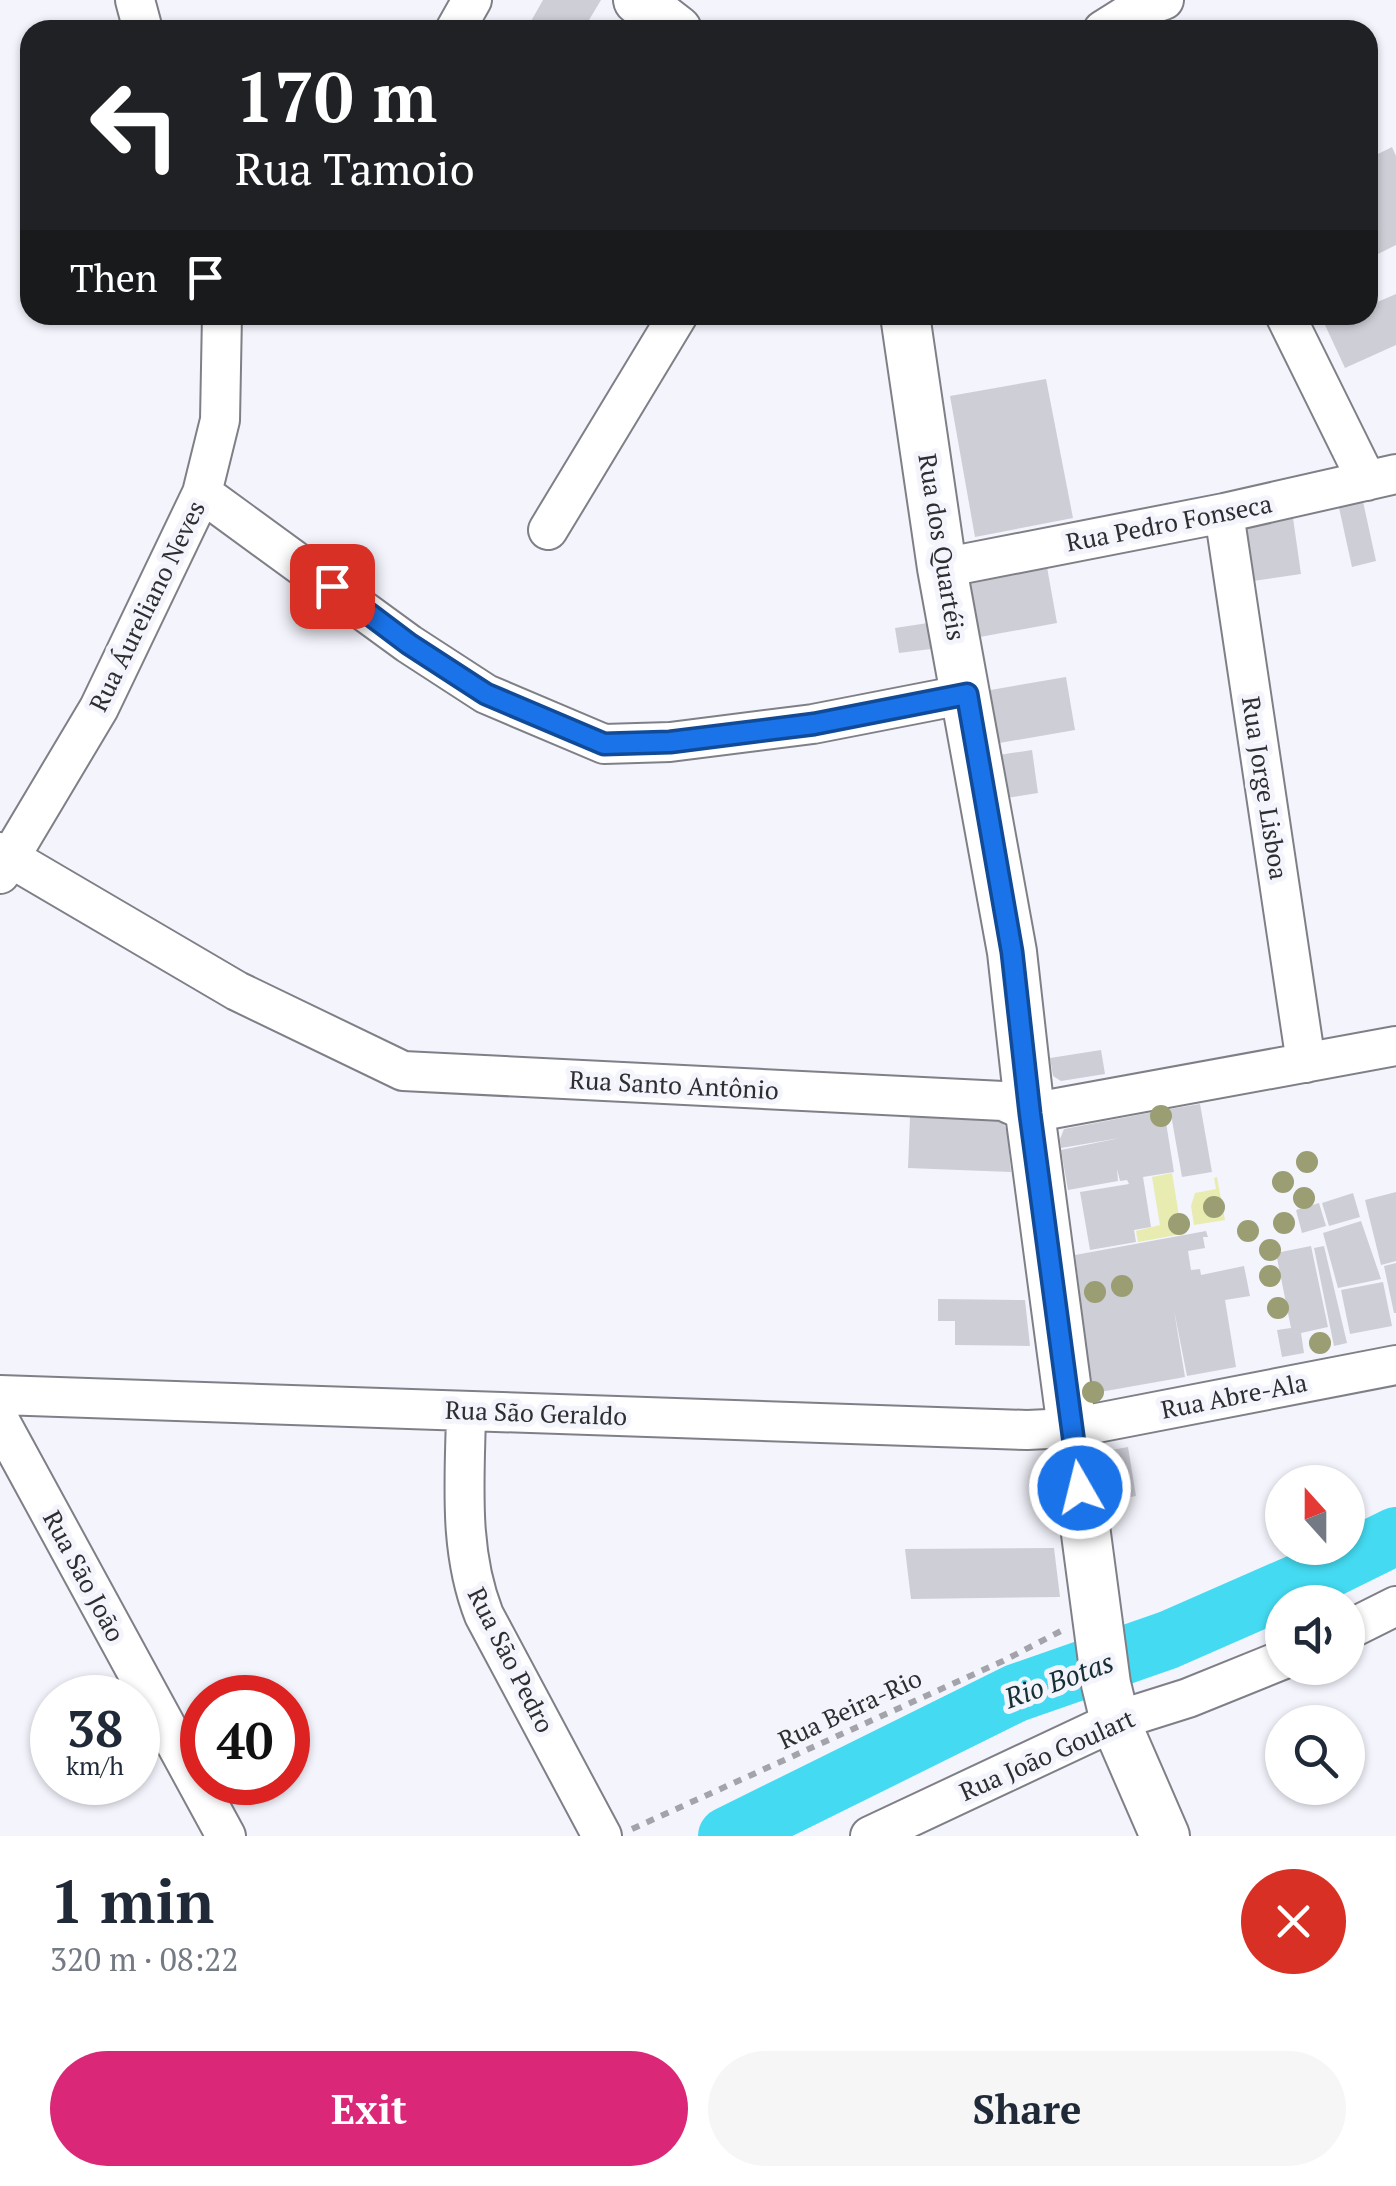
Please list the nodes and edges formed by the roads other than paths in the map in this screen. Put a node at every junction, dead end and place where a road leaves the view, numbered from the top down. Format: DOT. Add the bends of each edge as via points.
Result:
graph roads {
  1 [pos="638,0"];
  2 [pos="664,20"];
  3 [pos="222,325"];
  4 [pos="672,325"];
  5 [pos="906,325"];
  6 [pos="1291,325"];
  7 [pos="1381,478"];
  8 [pos="202,493"];
  9 [pos="1224,513"];
  10 [pos="548,530"];
  11 [pos="942,568"];
  12 [pos="967,694"];
  13 [pos="4,861"];
  14 [pos="1396,1046"];
  15 [pos="1306,1062"];
  16 [pos="1030,1114"];
  17 [pos="1396,1365"];
  18 [pos="0,1395"];
  19 [pos="466,1411"];
  20 [pos="0,1421"];
  21 [pos="1071,1428"];
  22 [pos="1396,1606"];
  23 [pos="1365,1622"];
  24 [pos="1265,1667"];
  25 [pos="1111,1702"];
  26 [pos="226,1836"];
  27 [pos="602,1836"];
  28 [pos="870,1836"];
  29 [pos="1165,1836"];
  1 -- 2 [label="street"];
  3 -- 8 [label="street, Rua Áureliano Neves" via="220,420"];
  4 -- 10 [label="street"];
  5 -- 11 [label="street, Rua dos Quartéis"];
  6 -- 7 [label="street"];
  7 -- 9 [label="street, Rua Pedro Fonseca"];
  8 -- 12 [label="street" via="486,694 604,744 814,724"];
  8 -- 13 [label="street, Rua Áureliano Neves" via="99,708"];
  9 -- 11 [label="street, Rua Pedro Fonseca"];
  9 -- 15 [label="street, Rua Jorge Lisboa"];
  11 -- 12 [label="street, Rua dos Quartéis"];
  12 -- 16 [label="street, Rua dos Quartéis" via="1012,952"];
  13 -- 16 [label="street, Rua Santo Antônio" via="237,991 404,1071 1002,1100"];
  14 -- 15 [label="street, Rua Santo Antônio"];
  15 -- 16 [label="street, Rua Santo Antônio"];
  16 -- 21 [label="street, Rua dos Quartéis"];
  17 -- 21 [label="street, Rua Abre-Ala"];
  18 -- 19 [label="street, Rua São Geraldo"];
  19 -- 21 [label="street, Rua São Geraldo"];
  19 -- 27 [label="street, Rua São Pedro" via="471,1582"];
  20 -- 26 [label="street, Rua São João"];
  21 -- 25 [label="street, Rua dos Quartéis"];
  22 -- 23 [label="street"];
  24 -- 25 [label="street, Rua João Goulart" via="1188,1698"];
  25 -- 28 [label="street, Rua João Goulart"];
  25 -- 29 [label="street, Rua dos Quartéis"];
}
